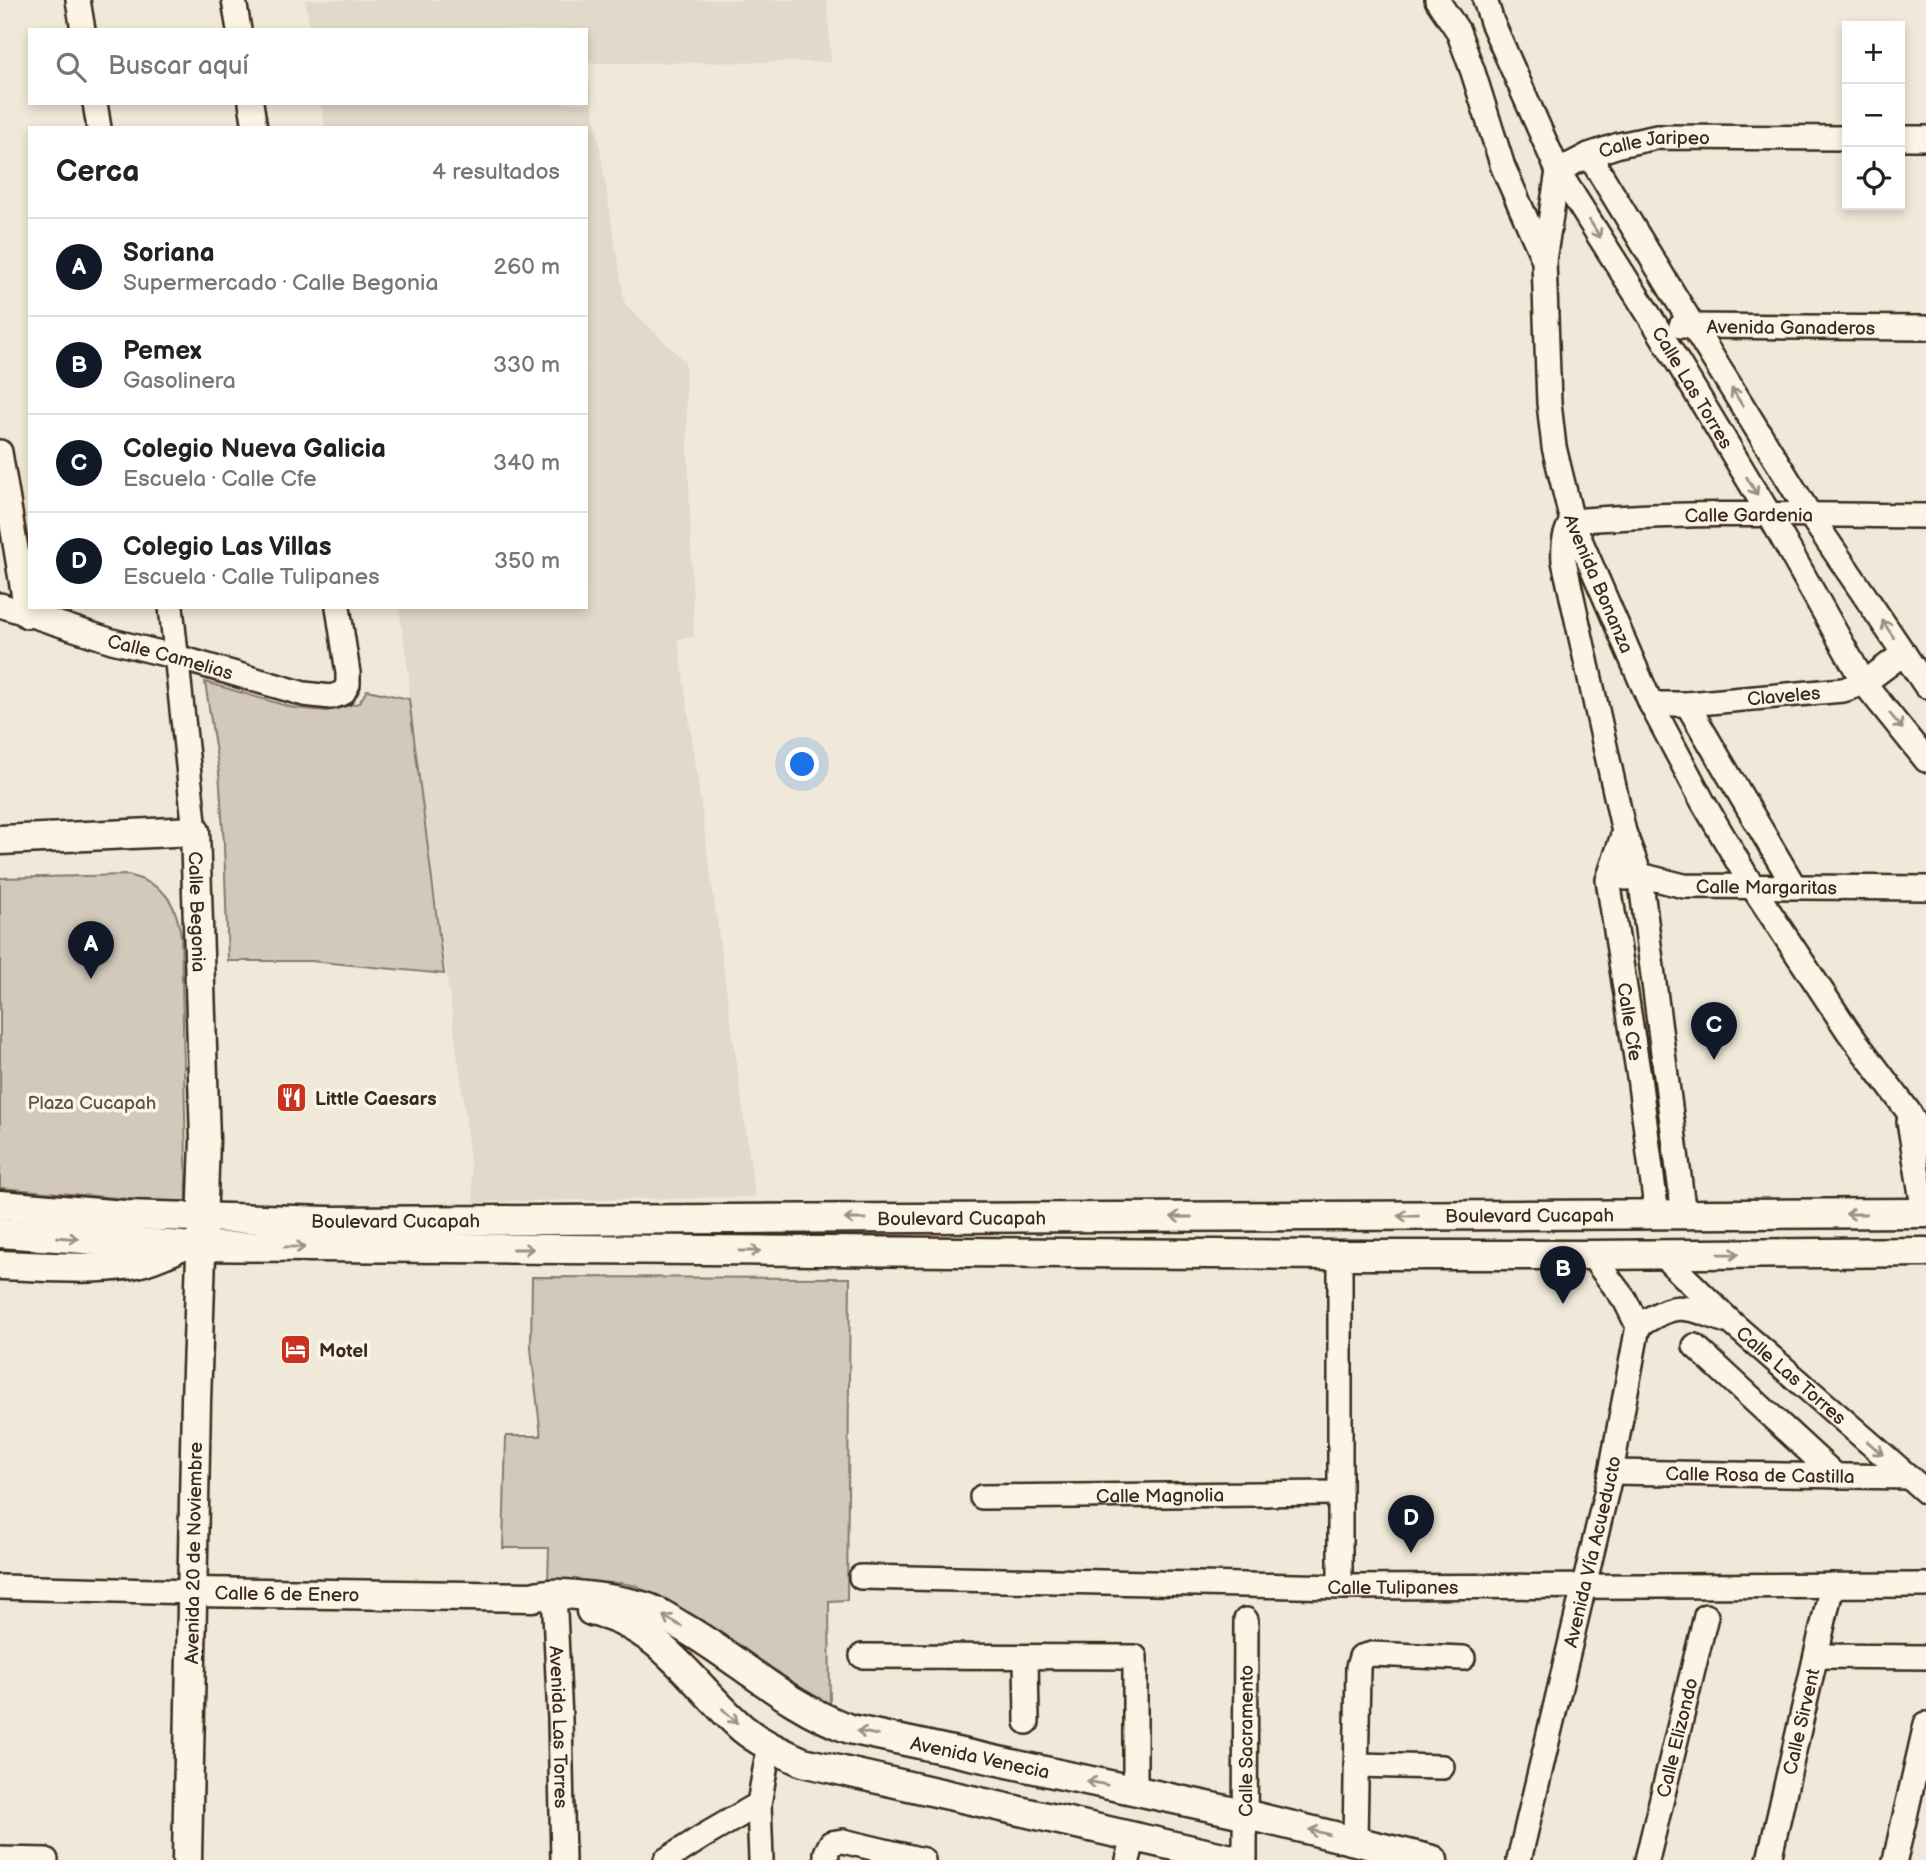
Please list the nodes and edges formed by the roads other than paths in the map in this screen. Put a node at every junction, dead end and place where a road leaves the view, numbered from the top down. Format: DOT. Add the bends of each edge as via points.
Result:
graph roads {
  1 [pos="78,0"];
  2 [pos="234,0"];
  3 [pos="1437,0"];
  4 [pos="1488,11"];
  5 [pos="83,28"];
  6 [pos="239,28"];
  7 [pos="1458,31"];
  8 [pos="95,105"];
  9 [pos="251,105"];
  10 [pos="99,126"];
  11 [pos="255,126"];
  12 [pos="1842,138"];
  13 [pos="1905,138"];
  14 [pos="1926,138"];
  15 [pos="1589,155"];
  16 [pos="1558,171"];
  17 [pos="1544,260"];
  18 [pos="1656,326"];
  19 [pos="1693,326"];
  20 [pos="1926,328"];
  21 [pos="0,452"];
  22 [pos="1769,514"];
  23 [pos="1810,514"];
  24 [pos="1926,516"];
  25 [pos="1572,521"];
  26 [pos="0,606"];
  27 [pos="171,609"];
  28 [pos="338,609"];
  29 [pos="27,616"];
  30 [pos="1904,653"];
  31 [pos="177,657"];
  32 [pos="1864,683"];
  33 [pos="1926,686"];
  34 [pos="1651,704"];
  35 [pos="1687,704"];
  36 [pos="1926,760"];
  37 [pos="195,831"];
  38 [pos="1624,832"];
  39 [pos="0,840"];
  40 [pos="1640,875"];
  41 [pos="1608,880"];
  42 [pos="1752,886"];
  43 [pos="1794,886"];
  44 [pos="1926,888"];
  45 [pos="1908,1111"];
  46 [pos="1926,1141"];
  47 [pos="1678,1161"];
  48 [pos="1650,1166"];
  49 [pos="0,1205"];
  50 [pos="1671,1215"];
  51 [pos="1926,1215"];
  52 [pos="0,1233"];
  53 [pos="195,1237"];
  54 [pos="1926,1252"];
  55 [pos="1661,1254"];
  56 [pos="1340,1255"];
  57 [pos="1591,1255"];
  58 [pos="0,1265"];
  59 [pos="1733,1324"];
  60 [pos="1638,1326"];
  61 [pos="1695,1346"];
  62 [pos="1611,1472"];
  63 [pos="1836,1476"];
  64 [pos="1918,1485"];
  65 [pos="1340,1493"];
  66 [pos="982,1497"];
  67 [pos="861,1577"];
  68 [pos="1832,1585"];
  69 [pos="1926,1585"];
  70 [pos="0,1587"];
  71 [pos="1340,1587"];
  72 [pos="1584,1587"];
  73 [pos="193,1591"];
  74 [pos="546,1598"];
  75 [pos="1706,1616"];
  76 [pos="1246,1620"];
  77 [pos="726,1654"];
  78 [pos="862,1656"];
  79 [pos="1817,1656"];
  80 [pos="1926,1657"];
  81 [pos="1026,1658"];
  82 [pos="1463,1658"];
  83 [pos="704,1690"];
  84 [pos="1027,1722"];
  85 [pos="1926,1724"];
  86 [pos="769,1747"];
  87 [pos="1356,1765"];
  88 [pos="1442,1767"];
  89 [pos="1135,1791"];
  90 [pos="759,1804"];
  91 [pos="1244,1814"];
  92 [pos="1355,1840"];
  93 [pos="1131,1848"];
  94 [pos="0,1859"];
  95 [pos="46,1860"];
  96 [pos="187,1860"];
  97 [pos="563,1860"];
  98 [pos="666,1860"];
  99 [pos="761,1860"];
  100 [pos="827,1860"];
  101 [pos="923,1860"];
  102 [pos="1236,1860"];
  103 [pos="1245,1860"];
  104 [pos="1433,1860"];
  105 [pos="1519,1860"];
  106 [pos="1647,1860"];
  107 [pos="1769,1860"];
  108 [pos="1895,1860"];
  1 -- 5 [label="street"];
  2 -- 6 [label="street"];
  3 -- 7 [label="street, Avenida Bonanza"];
  4 -- 7 [label="street"];
  4 -- 16 [label="street, Calle Las Torres"];
  7 -- 17 [label="street, Avenida Bonanza" via="1503,167"];
  8 -- 10 [label="street"];
  9 -- 11 [label="street"];
  12 -- 15 [label="street, Calle Jaripeo" via="1657,137"];
  13 -- 14 [label="street"];
  15 -- 16 [label="street, Calle Jaripeo"];
  15 -- 19 [label="street, Calle Las Torres"];
  16 -- 17 [label="street"];
  16 -- 18 [label="street, Calle Las Torres, one-way"];
  17 -- 25 [label="street, Avenida Bonanza" via="1549,403 1554,447"];
  18 -- 19 [label="street, Avenida Ganaderos"];
  18 -- 22 [label="street, Calle Las Torres, one-way"];
  19 -- 20 [label="street, Avenida Ganaderos"];
  23 -- 19 [label="street, Calle Las Torres, one-way"];
  21 -- 29 [label="street"];
  22 -- 23 [label="street, Calle Gardenia"];
  22 -- 25 [label="street, Calle Gardenia"];
  22 -- 32 [label="street, Calle Las Torres"];
  23 -- 24 [label="street, Calle Gardenia"];
  30 -- 23 [label="street, Calle Las Torres, one-way"];
  25 -- 34 [label="street, Avenida Bonanza"];
  25 -- 38 [label="street, Calle Cfe" via="1566,531 1564,561"];
  26 -- 29 [label="street, Calle Camelias"];
  27 -- 31 [label="street, Calle Begonia"];
  28 -- 31 [label="street, Calle Camelias" via="348,684 343,693 331,697 304,694"];
  29 -- 31 [label="street, Calle Camelias"];
  30 -- 32 [label="street, Claveles"];
  30 -- 33 [label="street, Calle Las Torres"];
  31 -- 37 [label="street, Calle Begonia"];
  32 -- 35 [label="street, Claveles" via="1843,690"];
  32 -- 36 [label="street, Calle Las Torres, one-way"];
  34 -- 35 [label="street, Claveles"];
  34 -- 42 [label="street, Avenida Bonanza"];
  35 -- 43 [label="street"];
  37 -- 39 [label="main road"];
  37 -- 53 [label="main road, Calle Begonia" via="205,1140"];
  38 -- 40 [label="street, Calle Cfe"];
  38 -- 41 [label="street, Calle Cfe"];
  40 -- 41 [label="street, Calle Margaritas"];
  40 -- 42 [label="street, Calle Margaritas" via="1684,886"];
  40 -- 47 [label="street, Calle Cfe"];
  41 -- 48 [label="street, Calle Cfe"];
  42 -- 43 [label="street, Calle Margaritas"];
  42 -- 45 [label="street, Avenida Bonanza" via="1848,1031"];
  43 -- 44 [label="street, Calle Margaritas"];
  45 -- 46 [label="street, Avenida Bonanza"];
  45 -- 51 [label="street, Avenida Bonanza"];
  47 -- 48 [label="street"];
  47 -- 50 [label="street, Calle Cfe"];
  48 -- 50 [label="street, Calle Cfe"];
  49 -- 53 [label="main road, Boulevard Cucapah" via="124,1215"];
  51 -- 50 [label="main road, Boulevard Cucapah, one-way"];
  50 -- 53 [label="main road, Boulevard Cucapah, one-way" via="412,1221"];
  52 -- 53 [label="main road, Boulevard Cucapah, one-way"];
  53 -- 56 [label="main road, Boulevard Cucapah, one-way"];
  53 -- 58 [label="main road" via="148,1260 121,1265"];
  53 -- 73 [label="main road, Avenida 20 de Noviembre"];
  55 -- 54 [label="main road, Boulevard Cucapah, one-way"];
  55 -- 57 [label="main road, Boulevard Cucapah"];
  55 -- 59 [label="street, Calle Las Torres"];
  56 -- 57 [label="main road, Boulevard Cucapah"];
  56 -- 65 [label="street"];
  57 -- 60 [label="street" via="1625,1300"];
  59 -- 60 [label="street" via="1684,1307"];
  59 -- 64 [label="street, Calle Las Torres, one-way"];
  60 -- 62 [label="street, Avenida Vía Acueducto"];
  61 -- 63 [label="street"];
  62 -- 63 [label="street, Calle Rosa de Castilla"];
  62 -- 72 [label="street, Avenida Vía Acueducto"];
  63 -- 64 [label="street, Calle Rosa de Castilla"];
  65 -- 66 [label="street, Calle Magnolia"];
  65 -- 71 [label="street"];
  67 -- 71 [label="street, Calle Tulipanes"];
  68 -- 69 [label="street, Calle Tulipanes"];
  68 -- 72 [label="street, Calle Tulipanes"];
  68 -- 79 [label="street, Calle Sirvent"];
  70 -- 73 [label="street, Calle 6 de Enero"];
  71 -- 72 [label="street, Calle Tulipanes"];
  72 -- 105 [label="street, Avenida Vía Acueducto"];
  73 -- 74 [label="main road, Calle 6 de Enero"];
  73 -- 96 [label="main road, Avenida 20 de Noviembre"];
  77 -- 74 [label="main road, Avenida Venecia, one-way" via="652,1609 596,1597"];
  74 -- 83 [label="main road" via="608,1615 635,1628 676,1658"];
  74 -- 97 [label="street, Avenida Las Torres" via="560,1719"];
  75 -- 106 [label="street, Calle Elizondo"];
  76 -- 91 [label="street, Calle Sacramento"];
  77 -- 83 [label="main road" via="707,1668"];
  89 -- 77 [label="main road, Avenida Venecia, one-way" via="850,1729 807,1711"];
  78 -- 81 [label="street"];
  79 -- 80 [label="street"];
  79 -- 107 [label="street, Calle Sirvent"];
  81 -- 84 [label="street"];
  81 -- 89 [label="street" via="1135,1657"];
  82 -- 87 [label="street" via="1361,1657"];
  83 -- 86 [label="main road, one-way" via="744,1730"];
  85 -- 108 [label="street"];
  86 -- 90 [label="street"];
  86 -- 93 [label="main road" via="803,1762"];
  87 -- 88 [label="street"];
  87 -- 92 [label="street"];
  89 -- 91 [label="main road, Avenida Venecia"];
  90 -- 98 [label="street"];
  90 -- 99 [label="street"];
  92 -- 91 [label="main road, Avenida Venecia, one-way"];
  91 -- 103 [label="street, Calle Sacramento"];
  92 -- 104 [label="main road, Avenida Venecia"];
  93 -- 102 [label="main road"];
  94 -- 95 [label="street"];
  100 -- 101 [label="street" via="831,1843 843,1841"];
}
